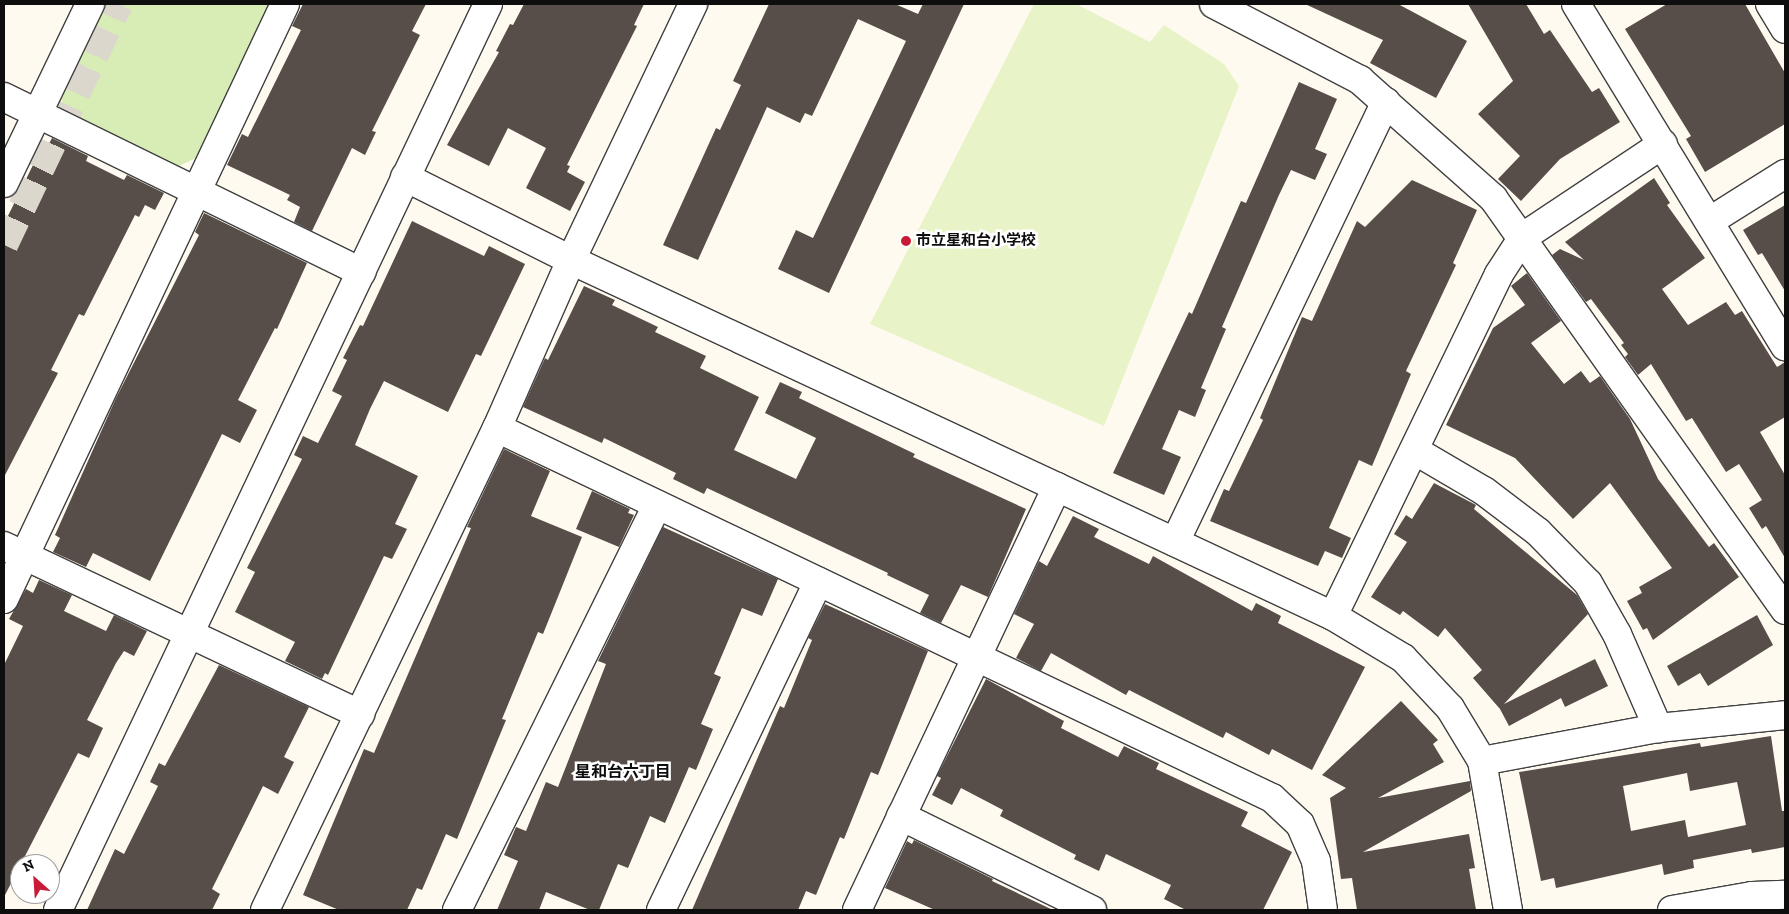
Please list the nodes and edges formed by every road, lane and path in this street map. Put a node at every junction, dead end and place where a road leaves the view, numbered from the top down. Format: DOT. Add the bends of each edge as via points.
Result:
graph roads {
  1 [pos="90,4"];
  2 [pos="285,4"];
  3 [pos="488,4"];
  4 [pos="693,4"];
  5 [pos="1214,4"];
  6 [pos="1576,4"];
  7 [pos="1770,4"];
  8 [pos="1785,29"];
  9 [pos="4,97"];
  10 [pos="1386,102"];
  11 [pos="36,114"];
  12 [pos="1664,144"];
  13 [pos="1785,174"];
  14 [pos="405,177"];
  15 [pos="4,183"];
  16 [pos="196,188"];
  17 [pos="1710,221"];
  18 [pos="1523,237"];
  19 [pos="571,260"];
  20 [pos="361,272"];
  21 [pos="1785,346"];
  22 [pos="497,428"];
  23 [pos="1414,450"];
  24 [pos="1057,487"];
  25 [pos="658,505"];
  26 [pos="1175,542"];
  27 [pos="14,551"];
  28 [pos="818,582"];
  29 [pos="4,599"];
  30 [pos="1785,610"];
  31 [pos="1333,616"];
  32 [pos="190,632"];
  33 [pos="974,657"];
  34 [pos="360,714"];
  35 [pos="1785,715"];
  36 [pos="1658,728"];
  37 [pos="1482,761"];
  38 [pos="901,816"];
  39 [pos="1785,895"];
  40 [pos="58,910"];
  41 [pos="266,910"];
  42 [pos="457,910"];
  43 [pos="661,910"];
  44 [pos="858,910"];
  45 [pos="1092,910"];
  46 [pos="1323,910"];
  47 [pos="1508,910"];
  48 [pos="1672,910"];
  1 -- 11 [label="street"];
  2 -- 16 [label="street"];
  3 -- 14 [label="street"];
  4 -- 19 [label="street"];
  5 -- 10 [label="street" via="1360,80"];
  6 -- 12 [label="street"];
  7 -- 8 [label="street"];
  9 -- 11 [label="street"];
  10 -- 18 [label="street" via="1493,198"];
  10 -- 26 [label="street"];
  11 -- 15 [label="street"];
  11 -- 16 [label="street"];
  12 -- 17 [label="street"];
  12 -- 18 [label="street"];
  13 -- 17 [label="street"];
  14 -- 19 [label="street"];
  14 -- 20 [label="street"];
  16 -- 20 [label="street"];
  16 -- 27 [label="street"];
  17 -- 21 [label="street"];
  18 -- 23 [label="street" via="1499,274"];
  18 -- 30 [label="street"];
  19 -- 22 [label="street"];
  19 -- 24 [label="street"];
  20 -- 32 [label="street"];
  22 -- 25 [label="street"];
  22 -- 34 [label="street"];
  23 -- 31 [label="street"];
  23 -- 36 [label="street" via="1484,491 1538,532 1588,583 1617,634"];
  24 -- 26 [label="street"];
  24 -- 33 [label="street"];
  25 -- 28 [label="street"];
  25 -- 42 [label="street"];
  26 -- 31 [label="street"];
  27 -- 29 [label="street"];
  27 -- 32 [label="street"];
  28 -- 33 [label="street"];
  28 -- 43 [label="street"];
  31 -- 37 [label="street" via="1403,658 1450,708"];
  32 -- 34 [label="street"];
  32 -- 40 [label="street"];
  33 -- 38 [label="street"];
  33 -- 46 [label="street" via="1272,798 1300,824 1316,861"];
  34 -- 41 [label="street"];
  35 -- 36 [label="street"];
  36 -- 37 [label="street"];
  37 -- 47 [label="street"];
  38 -- 44 [label="street"];
  38 -- 45 [label="street"];
  39 -- 48 [label="street" via="1752,896"];
}
